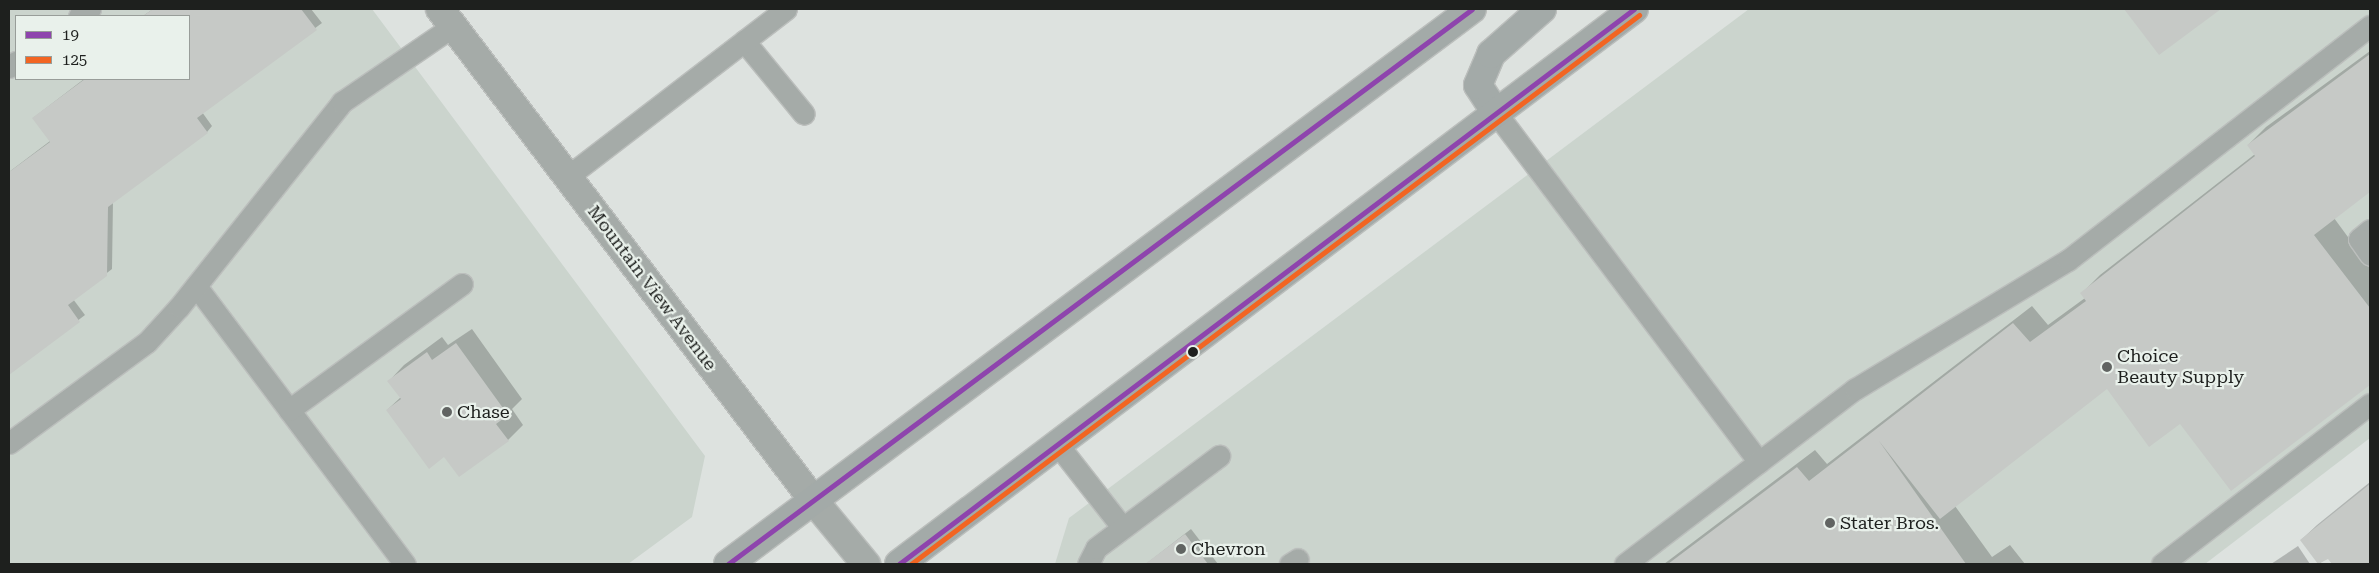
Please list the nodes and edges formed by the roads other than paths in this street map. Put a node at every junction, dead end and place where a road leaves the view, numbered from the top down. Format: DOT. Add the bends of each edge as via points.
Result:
graph roads {
  1 [pos="786,9"];
  2 [pos="1472,9"];
  3 [pos="1542,9"];
  4 [pos="1634,9"];
  5 [pos="446,17"];
  6 [pos="2370,26"];
  7 [pos="744,41"];
  8 [pos="1496,113"];
  9 [pos="804,114"];
  10 [pos="567,177"];
  11 [pos="2370,230"];
  12 [pos="2370,255"];
  13 [pos="462,284"];
  14 [pos="196,286"];
  15 [pos="2370,404"];
  16 [pos="289,410"];
  17 [pos="9,443"];
  18 [pos="1058,445"];
  19 [pos="1220,456"];
  20 [pos="1759,462"];
  21 [pos="814,501"];
  22 [pos="1122,527"];
  23 [pos="405,564"];
  24 [pos="728,564"];
  25 [pos="866,564"];
  26 [pos="899,564"];
  27 [pos="1088,564"];
  28 [pos="1625,564"];
  29 [pos="2162,564"];
  1 -- 7 [label="lane"];
  2 -- 21 [label="main road"];
  3 -- 8 [label="main road" via="1491,54 1478,85"];
  4 -- 8 [label="main road"];
  5 -- 10 [label="street, Mountain View Avenue"];
  5 -- 14 [label="lane" via="342,102"];
  6 -- 20 [label="lane" via="2068,260 1855,389"];
  7 -- 9 [label="lane"];
  7 -- 10 [label="lane"];
  8 -- 18 [label="main road"];
  8 -- 20 [label="lane"];
  10 -- 21 [label="street, Mountain View Avenue"];
  11 -- 12 [label="lane" via="2358,239"];
  13 -- 16 [label="lane"];
  14 -- 16 [label="lane"];
  14 -- 17 [label="lane" via="147,342"];
  15 -- 29 [label="lane"];
  16 -- 23 [label="lane"];
  18 -- 22 [label="lane"];
  18 -- 26 [label="main road"];
  19 -- 22 [label="lane"];
  20 -- 28 [label="lane"];
  21 -- 24 [label="main road"];
  21 -- 25 [label="street, Mountain View Avenue"];
  22 -- 27 [label="lane" via="1096,548"];
}
